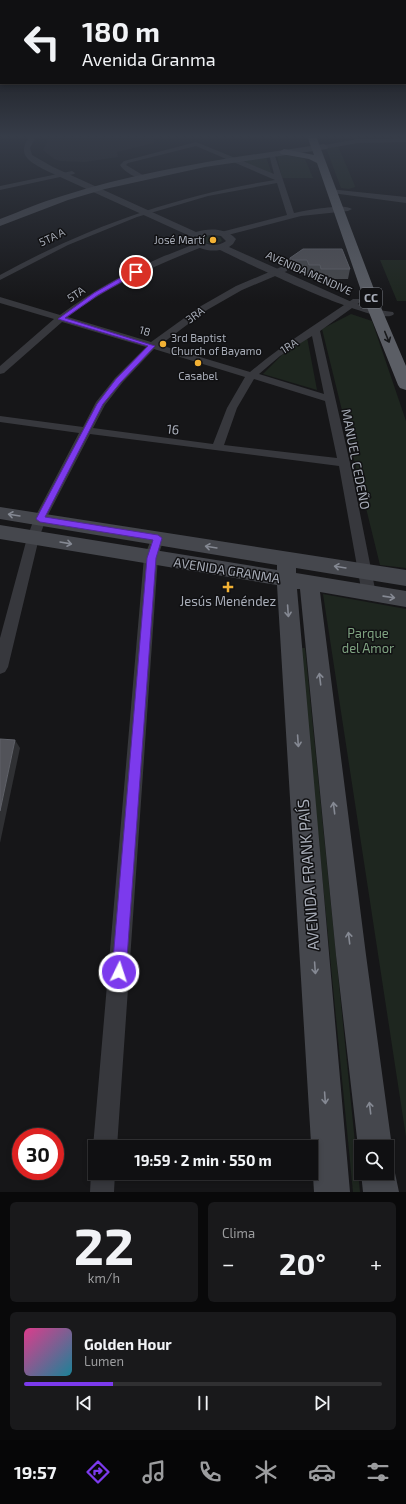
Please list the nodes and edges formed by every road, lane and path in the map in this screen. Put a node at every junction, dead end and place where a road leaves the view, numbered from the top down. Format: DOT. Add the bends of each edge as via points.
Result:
graph roads {
  1 [pos="87,192"];
  2 [pos="107,192"];
  3 [pos="220,192"];
  4 [pos="283,192"];
  5 [pos="336,192"];
  6 [pos="406,200"];
  7 [pos="343,209"];
  8 [pos="149,211"];
  9 [pos="291,216"];
  10 [pos="0,222"];
  11 [pos="224,234"];
  12 [pos="200,238"];
  13 [pos="225,245"];
  14 [pos="353,249"];
  15 [pos="281,270"];
  16 [pos="0,278"];
  17 [pos="0,300"];
  18 [pos="353,303"];
  19 [pos="381,309"];
  20 [pos="60,319"];
  21 [pos="314,330"];
  22 [pos="152,346"];
  23 [pos="406,354"];
  24 [pos="0,371"];
  25 [pos="251,376"];
  26 [pos="406,385"];
  27 [pos="330,399"];
  28 [pos="0,419"];
  29 [pos="85,431"];
  30 [pos="217,448"];
  31 [pos="344,463"];
  32 [pos="0,513"];
  33 [pos="40,519"];
  34 [pos="0,532"];
  35 [pos="33,538"];
  36 [pos="158,538"];
  37 [pos="152,558"];
  38 [pos="298,571"];
  39 [pos="364,571"];
  40 [pos="406,578"];
  41 [pos="368,594"];
  42 [pos="406,599"];
  43 [pos="0,667"];
  44 [pos="106,1140"];
  45 [pos="374,1140"];
  46 [pos="103,1180"];
  47 [pos="379,1180"];
  48 [pos="102,1192"];
  49 [pos="332,1192"];
  50 [pos="381,1192"];
  1 -- 10 [label="main road"];
  2 -- 8 [label="street, AVENIDA MENDIVE"];
  3 -- 8 [label="street, 5TA A"];
  4 -- 9 [label="street"];
  5 -- 6 [label="street"];
  5 -- 7 [label="highway, CC"];
  7 -- 9 [label="street"];
  7 -- 14 [label="highway, CC"];
  7 -- 19 [label="highway, CC"];
  8 -- 12 [label="street, AVENIDA MENDIVE"];
  8 -- 16 [label="street, 5TA A" via="58,246"];
  9 -- 11 [label="street"];
  11 -- 12 [label="street, AVENIDA MENDIVE" via="216,232"];
  11 -- 13 [label="street" via="231,239"];
  12 -- 13 [label="street, AVENIDA MENDIVE" via="209,247"];
  12 -- 20 [label="street, 5TA" via="96,294"];
  13 -- 15 [label="street, AVENIDA MENDIVE"];
  14 -- 18 [label="street" via="353,262 361,290"];
  14 -- 19 [label="highway, CC"];
  15 -- 18 [label="street, AVENIDA MENDIVE"];
  15 -- 22 [label="street, 3RA" via="239,288 204,308"];
  17 -- 20 [label="street, 18"];
  18 -- 19 [label="street, AVENIDA MENDIVE"];
  18 -- 21 [label="street, 1RA"];
  19 -- 23 [label="highway, CC"];
  19 -- 26 [label="highway, CC, one-way"];
  20 -- 22 [label="street, 18"];
  20 -- 24 [label="street, 5TA"];
  21 -- 25 [label="street, 1RA" via="277,354"];
  21 -- 27 [label="street, MANUEL CEDEÑO"];
  22 -- 25 [label="street, 18"];
  22 -- 29 [label="street, 3RA" via="119,380"];
  25 -- 27 [label="street, 18"];
  25 -- 30 [label="street, 1RA" via="232,408"];
  27 -- 31 [label="street, MANUEL CEDEÑO"];
  28 -- 29 [label="street, 16"];
  29 -- 30 [label="street, 16"];
  29 -- 33 [label="street, 3RA"];
  30 -- 31 [label="street, 16"];
  31 -- 39 [label="street, MANUEL CEDEÑO"];
  33 -- 32 [label="main road, AVENIDA GRANMA, one-way"];
  33 -- 35 [label="street, 3RA"];
  33 -- 36 [label="main road, AVENIDA GRANMA"];
  34 -- 35 [label="main road, AVENIDA GRANMA"];
  35 -- 37 [label="main road, AVENIDA GRANMA, one-way"];
  35 -- 43 [label="street, 3RA"];
  36 -- 37 [label="street"];
  38 -- 36 [label="main road, AVENIDA GRANMA, one-way"];
  37 -- 38 [label="main road, AVENIDA GRANMA"];
  37 -- 44 [label="street"];
  39 -- 38 [label="main road, AVENIDA GRANMA, one-way"];
  38 -- 41 [label="main road, AVENIDA GRANMA"];
  45 -- 38 [label="main road, one-way"];
  38 -- 49 [label="main road, AVENIDA FRANK PAÍS, one-way"];
  39 -- 40 [label="main road, AVENIDA GRANMA"];
  39 -- 41 [label="street, MANUEL CEDEÑO"];
  41 -- 42 [label="main road, AVENIDA GRANMA, one-way"];
  46 -- 48 [label="street"];
  47 -- 50 [label="main road"];
}
